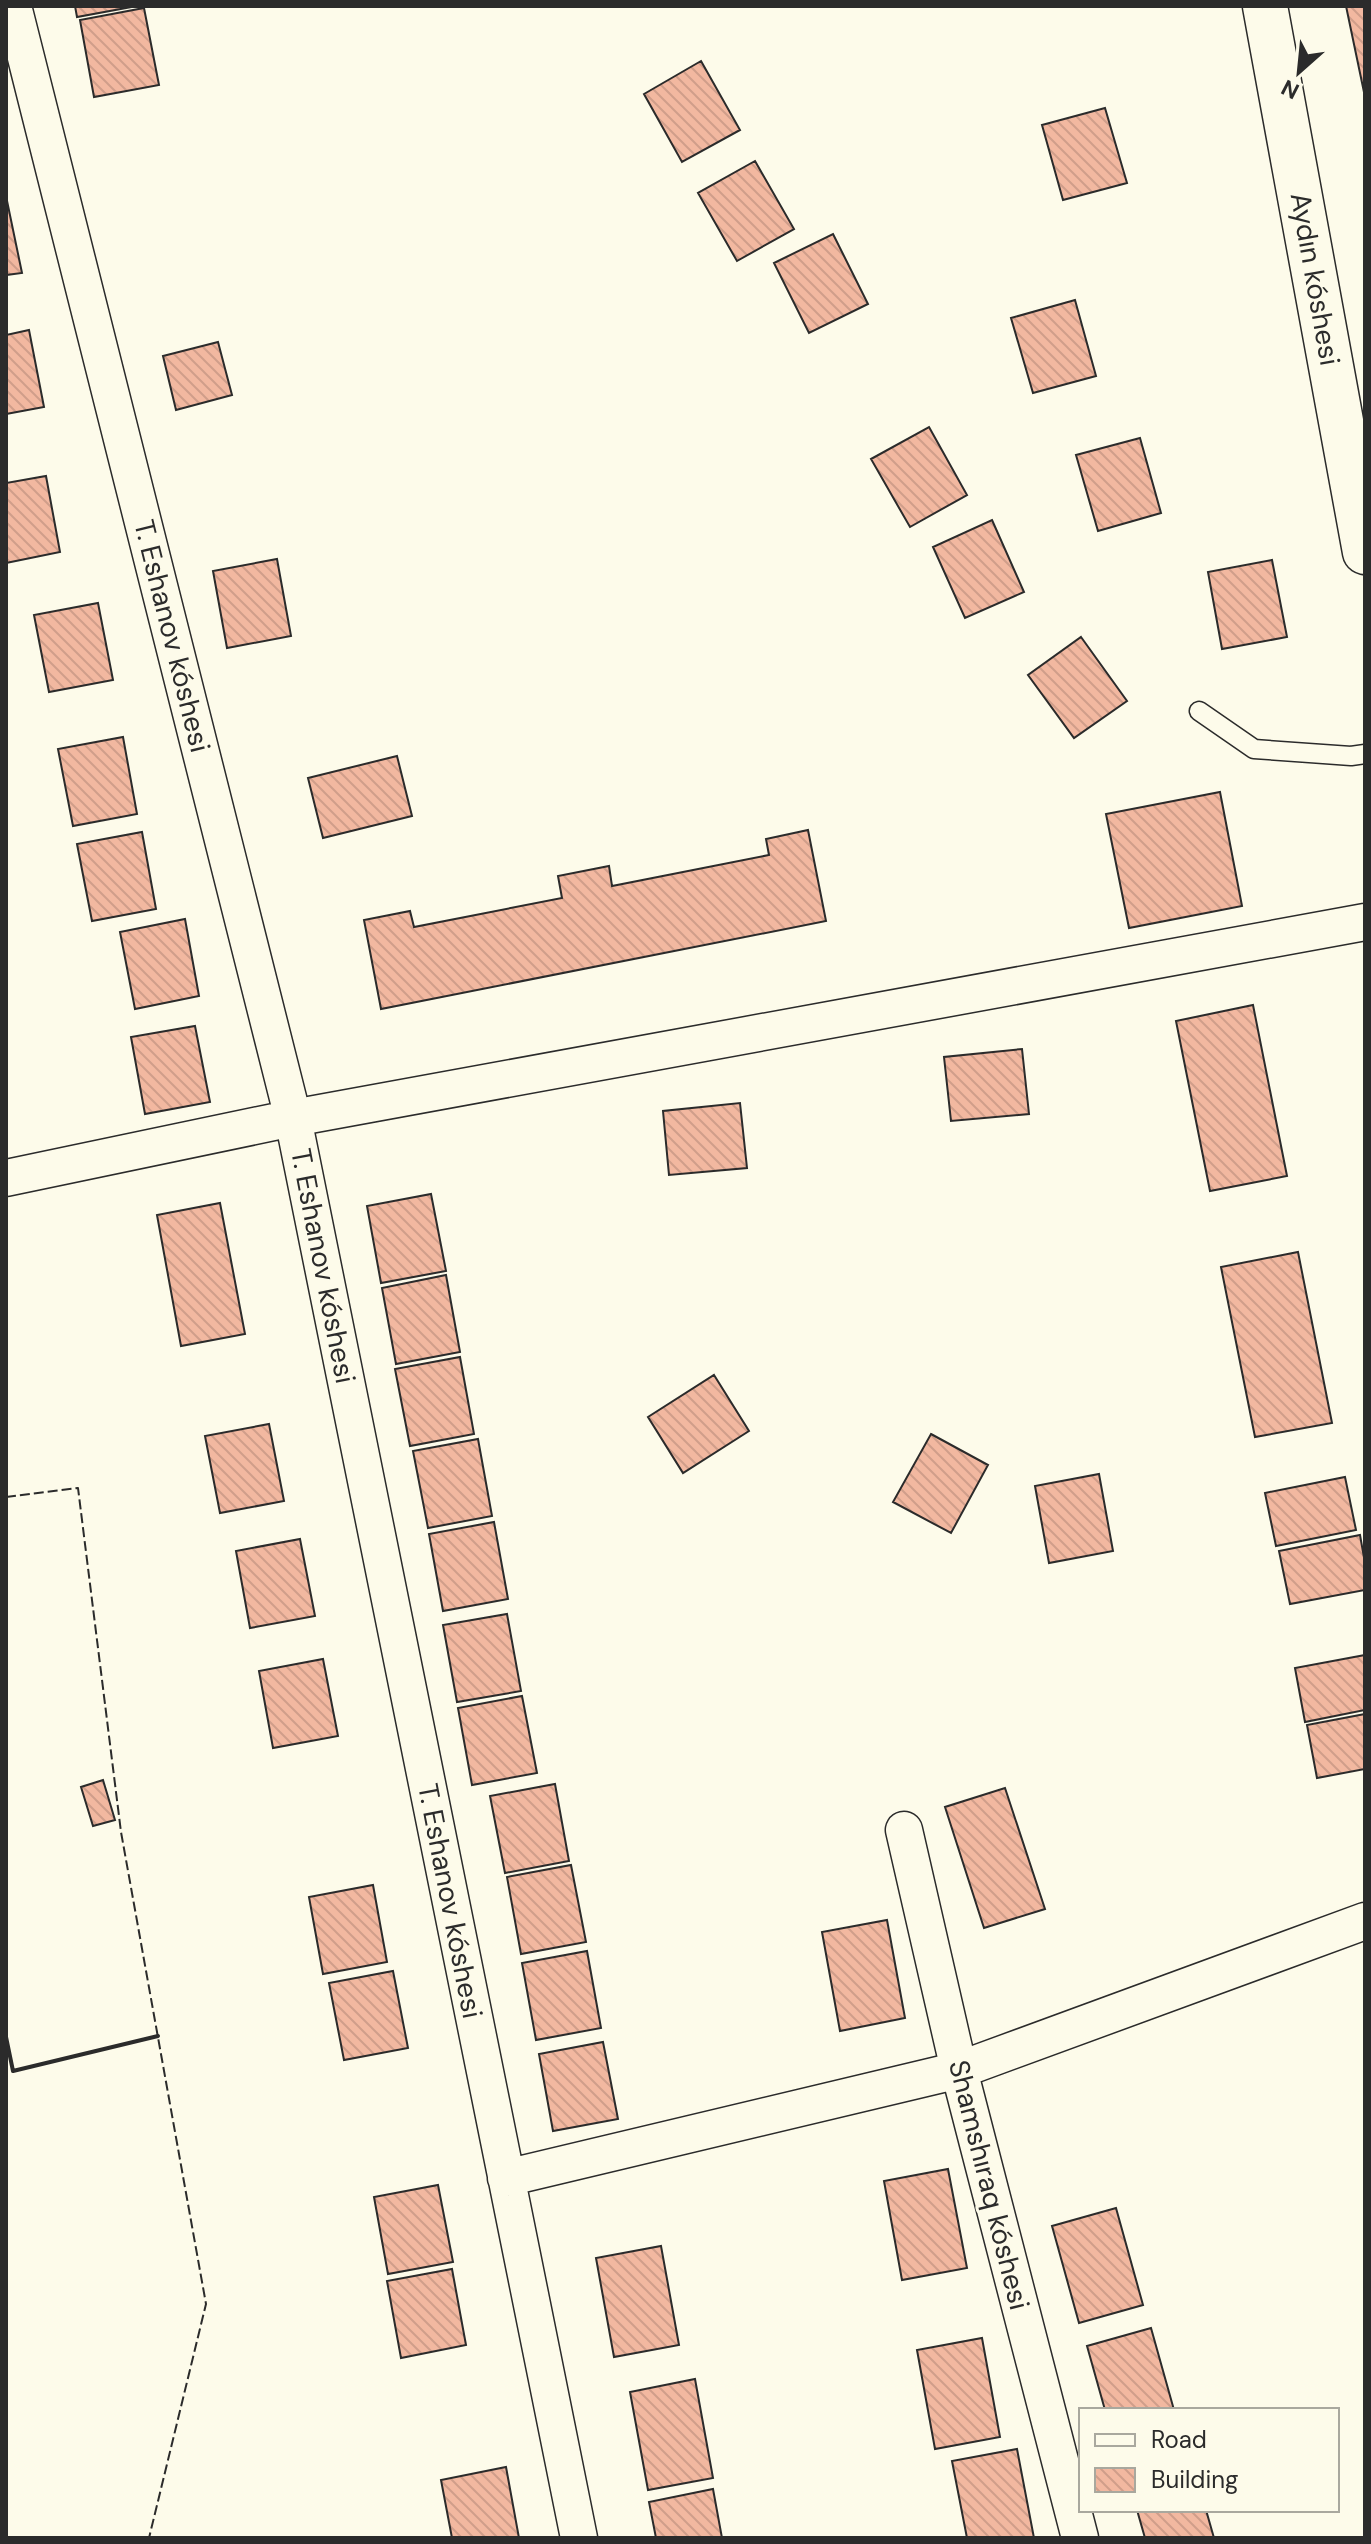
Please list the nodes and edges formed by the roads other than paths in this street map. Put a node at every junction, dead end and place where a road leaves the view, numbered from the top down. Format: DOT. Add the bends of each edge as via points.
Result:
graph roads {
  1 [pos="13,6"];
  2 [pos="1265,6"];
  3 [pos="1365,552"];
  4 [pos="1199,711"];
  5 [pos="1365,754"];
  6 [pos="1365,922"];
  7 [pos="293,1118"];
  8 [pos="6,1178"];
  9 [pos="904,1830"];
  10 [pos="1365,1921"];
  11 [pos="959,2070"];
  12 [pos="506,2178"];
  13 [pos="579,2538"];
  14 [pos="1080,2538"];
  1 -- 7 [label="street, T. Eshanov kóshesi"];
  2 -- 3 [label="street, Aydın kóshesi"];
  4 -- 5 [label="lane" via="1254,749"];
  6 -- 7 [label="street"];
  7 -- 8 [label="street"];
  7 -- 12 [label="street, T. Eshanov kóshesi"];
  9 -- 11 [label="street, Shamshıraq kóshesi"];
  10 -- 11 [label="street"];
  11 -- 12 [label="street"];
  11 -- 14 [label="street, Shamshıraq kóshesi"];
  12 -- 13 [label="street, T. Eshanov kóshesi"];
}
